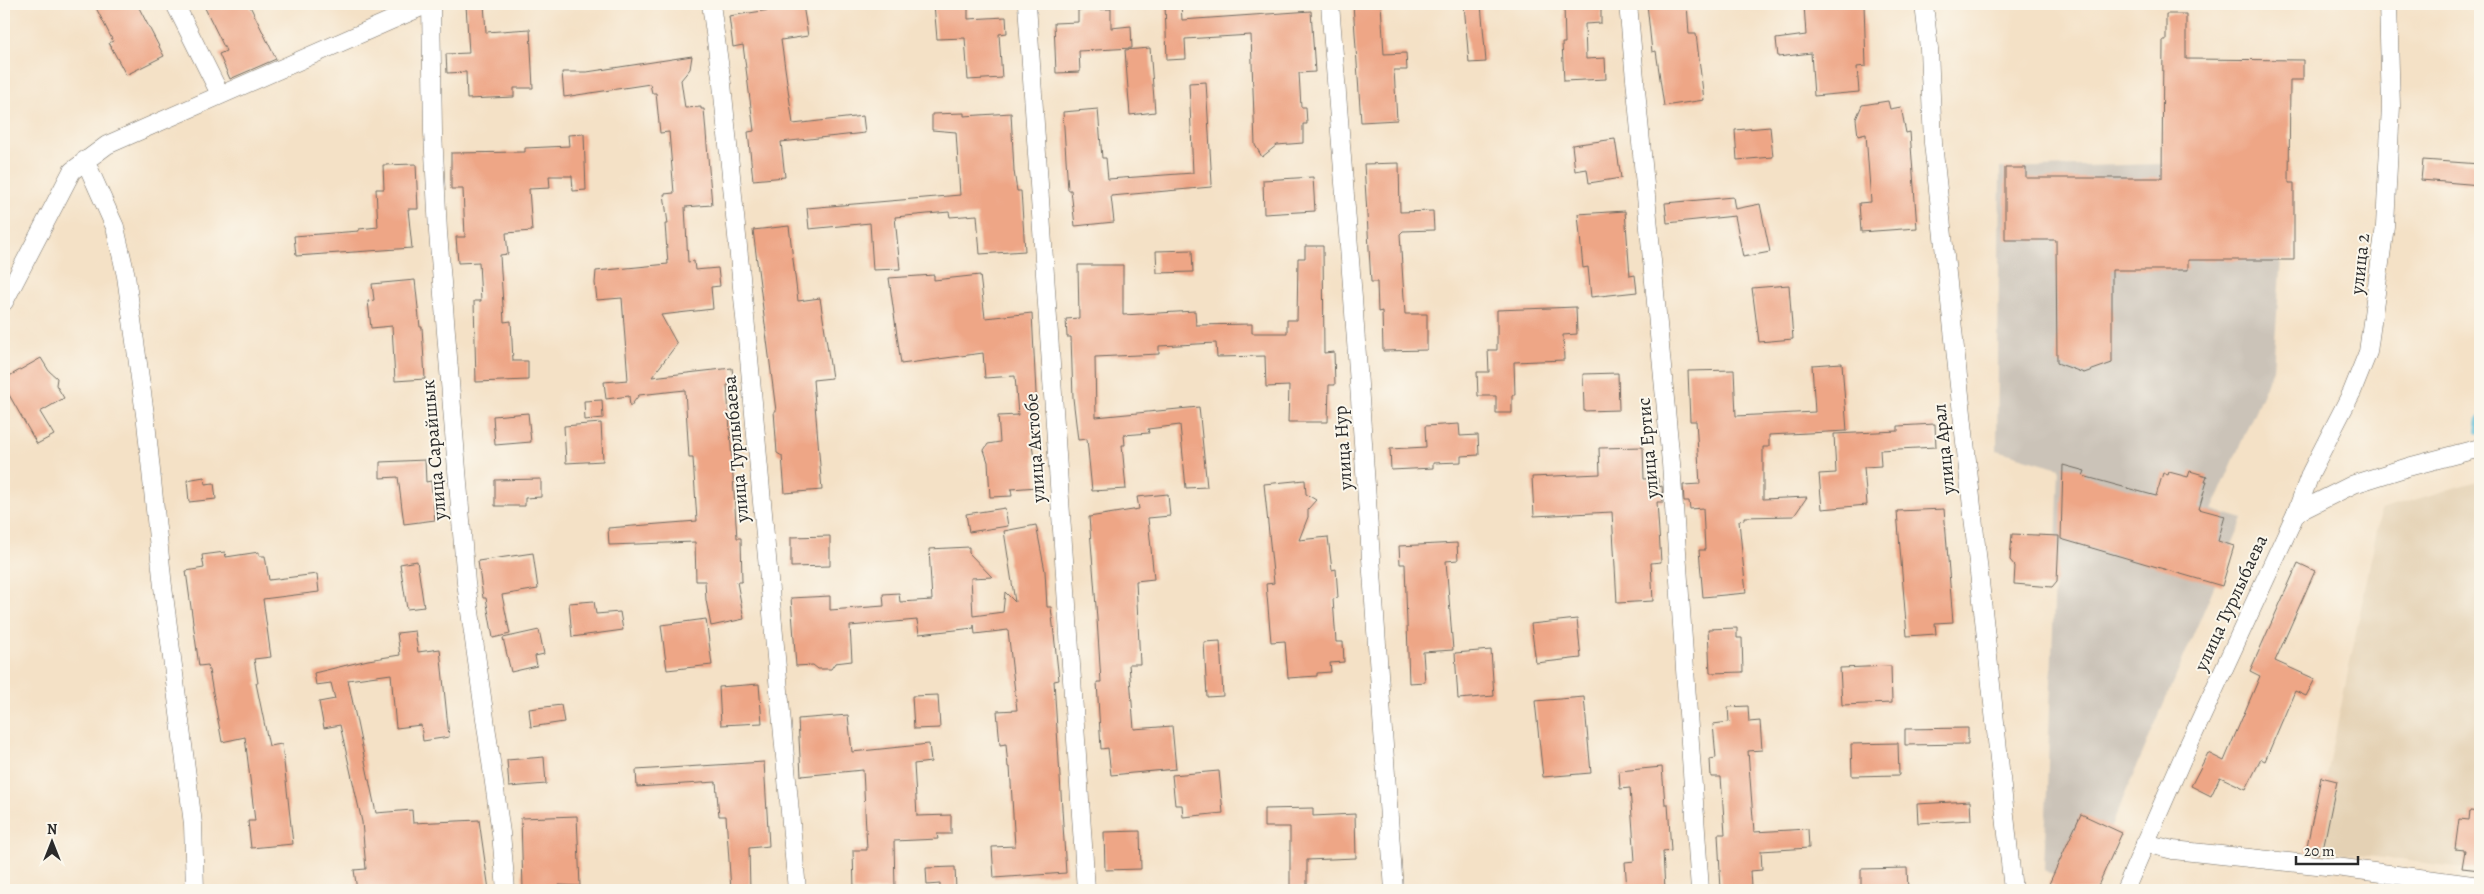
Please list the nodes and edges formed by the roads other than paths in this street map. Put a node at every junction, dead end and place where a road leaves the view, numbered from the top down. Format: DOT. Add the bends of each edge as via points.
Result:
graph roads {
  1 [pos="174,4"];
  2 [pos="429,4"];
  3 [pos="710,4"];
  4 [pos="1027,4"];
  5 [pos="1330,4"];
  6 [pos="1628,4"];
  7 [pos="1924,4"];
  8 [pos="2388,4"];
  9 [pos="220,94"];
  10 [pos="86,160"];
  11 [pos="4,302"];
  12 [pos="2480,448"];
  13 [pos="2296,513"];
  14 [pos="2145,842"];
  15 [pos="2480,886"];
  16 [pos="195,890"];
  17 [pos="506,890"];
  18 [pos="796,890"];
  19 [pos="1086,890"];
  20 [pos="1394,890"];
  21 [pos="1700,890"];
  22 [pos="2013,890"];
  23 [pos="2125,890"];
  1 -- 9 [label="street"];
  2 -- 9 [label="street"];
  2 -- 17 [label="street, улица Сарайшык" via="438,232 466,583"];
  3 -- 18 [label="street, улица Турлыбаева" via="722,84 748,339"];
  4 -- 19 [label="street, улица Актобе"];
  5 -- 20 [label="street, улица Нур"];
  6 -- 21 [label="street, улица Ертис" via="1669,444"];
  7 -- 22 [label="street, улица Арал" via="1933,143"];
  8 -- 13 [label="street, улица 2" via="2391,106 2385,226 2376,310 2368,352 2352,392 2311,472"];
  9 -- 10 [label="street" via="107,145"];
  10 -- 11 [label="street" via="72,172"];
  10 -- 16 [label="street" via="115,226 126,276 193,824"];
  12 -- 13 [label="street" via="2354,484"];
  13 -- 14 [label="street, улица Турлыбаева"];
  14 -- 15 [label="street" via="2173,850"];
  14 -- 23 [label="street, улица Турлыбаева"];
}
